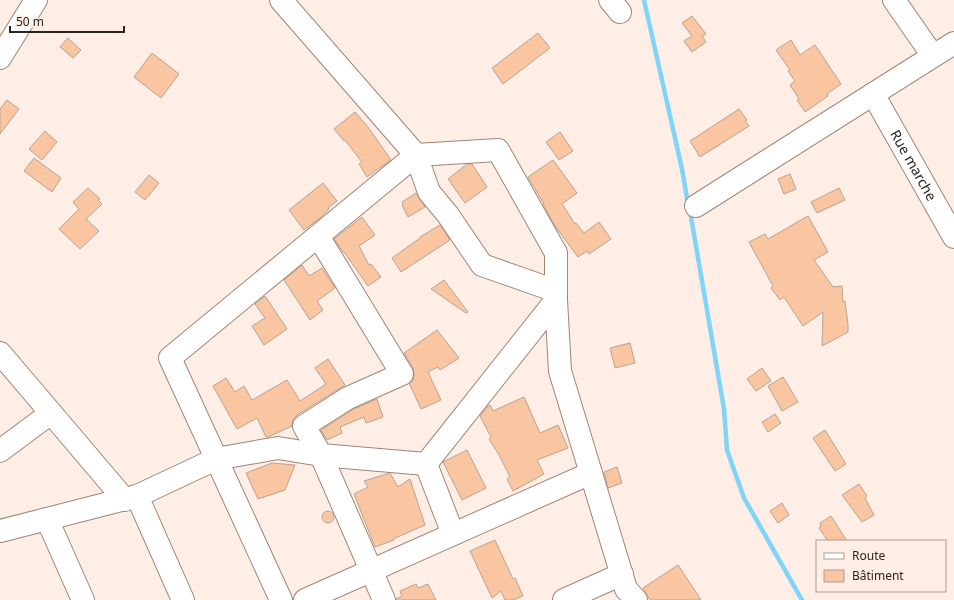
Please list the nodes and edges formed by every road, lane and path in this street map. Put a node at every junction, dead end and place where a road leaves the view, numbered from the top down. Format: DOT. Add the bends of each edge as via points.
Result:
graph roads {
  1 [pos="36,0"];
  2 [pos="282,0"];
  3 [pos="894,0"];
  4 [pos="954,43"];
  5 [pos="934,56"];
  6 [pos="0,58"];
  7 [pos="874,94"];
  8 [pos="416,155"];
  9 [pos="696,206"];
  10 [pos="318,236"];
  11 [pos="954,237"];
  12 [pos="556,296"];
  13 [pos="0,353"];
  14 [pos="51,413"];
  15 [pos="0,451"];
  16 [pos="321,455"];
  17 [pos="216,459"];
  18 [pos="426,464"];
  19 [pos="591,473"];
  20 [pos="131,498"];
  21 [pos="48,519"];
  22 [pos="0,531"];
  23 [pos="453,534"];
  24 [pos="370,571"];
  25 [pos="622,574"];
  26 [pos="634,599"];
  27 [pos="83,600"];
  28 [pos="183,600"];
  29 [pos="281,600"];
  30 [pos="305,600"];
  31 [pos="384,600"];
  32 [pos="564,600"];
  1 -- 6 [label="street"];
  2 -- 8 [label="street"];
  3 -- 5 [label="street"];
  4 -- 5 [label="street"];
  5 -- 7 [label="street"];
  7 -- 9 [label="street"];
  7 -- 11 [label="street, Rue marche"];
  8 -- 10 [label="street"];
  8 -- 12 [label="street" via="429,192 482,265"];
  8 -- 12 [label="street" via="498,150 556,253"];
  10 -- 16 [label="street" via="402,374 348,398 304,426"];
  10 -- 17 [label="street" via="170,358"];
  12 -- 18 [label="street"];
  12 -- 19 [label="street" via="560,371"];
  13 -- 14 [label="street"];
  14 -- 15 [label="street"];
  14 -- 20 [label="street"];
  16 -- 17 [label="street" via="278,448"];
  16 -- 18 [label="street"];
  16 -- 24 [label="street"];
  17 -- 20 [label="street"];
  17 -- 29 [label="street"];
  18 -- 23 [label="street"];
  19 -- 23 [label="street"];
  19 -- 25 [label="street"];
  20 -- 21 [label="street"];
  20 -- 28 [label="street"];
  21 -- 22 [label="street"];
  21 -- 27 [label="street"];
  23 -- 24 [label="street"];
  24 -- 30 [label="street"];
  24 -- 31 [label="street"];
  25 -- 26 [label="street" via="626,589"];
  25 -- 32 [label="street"];
}
